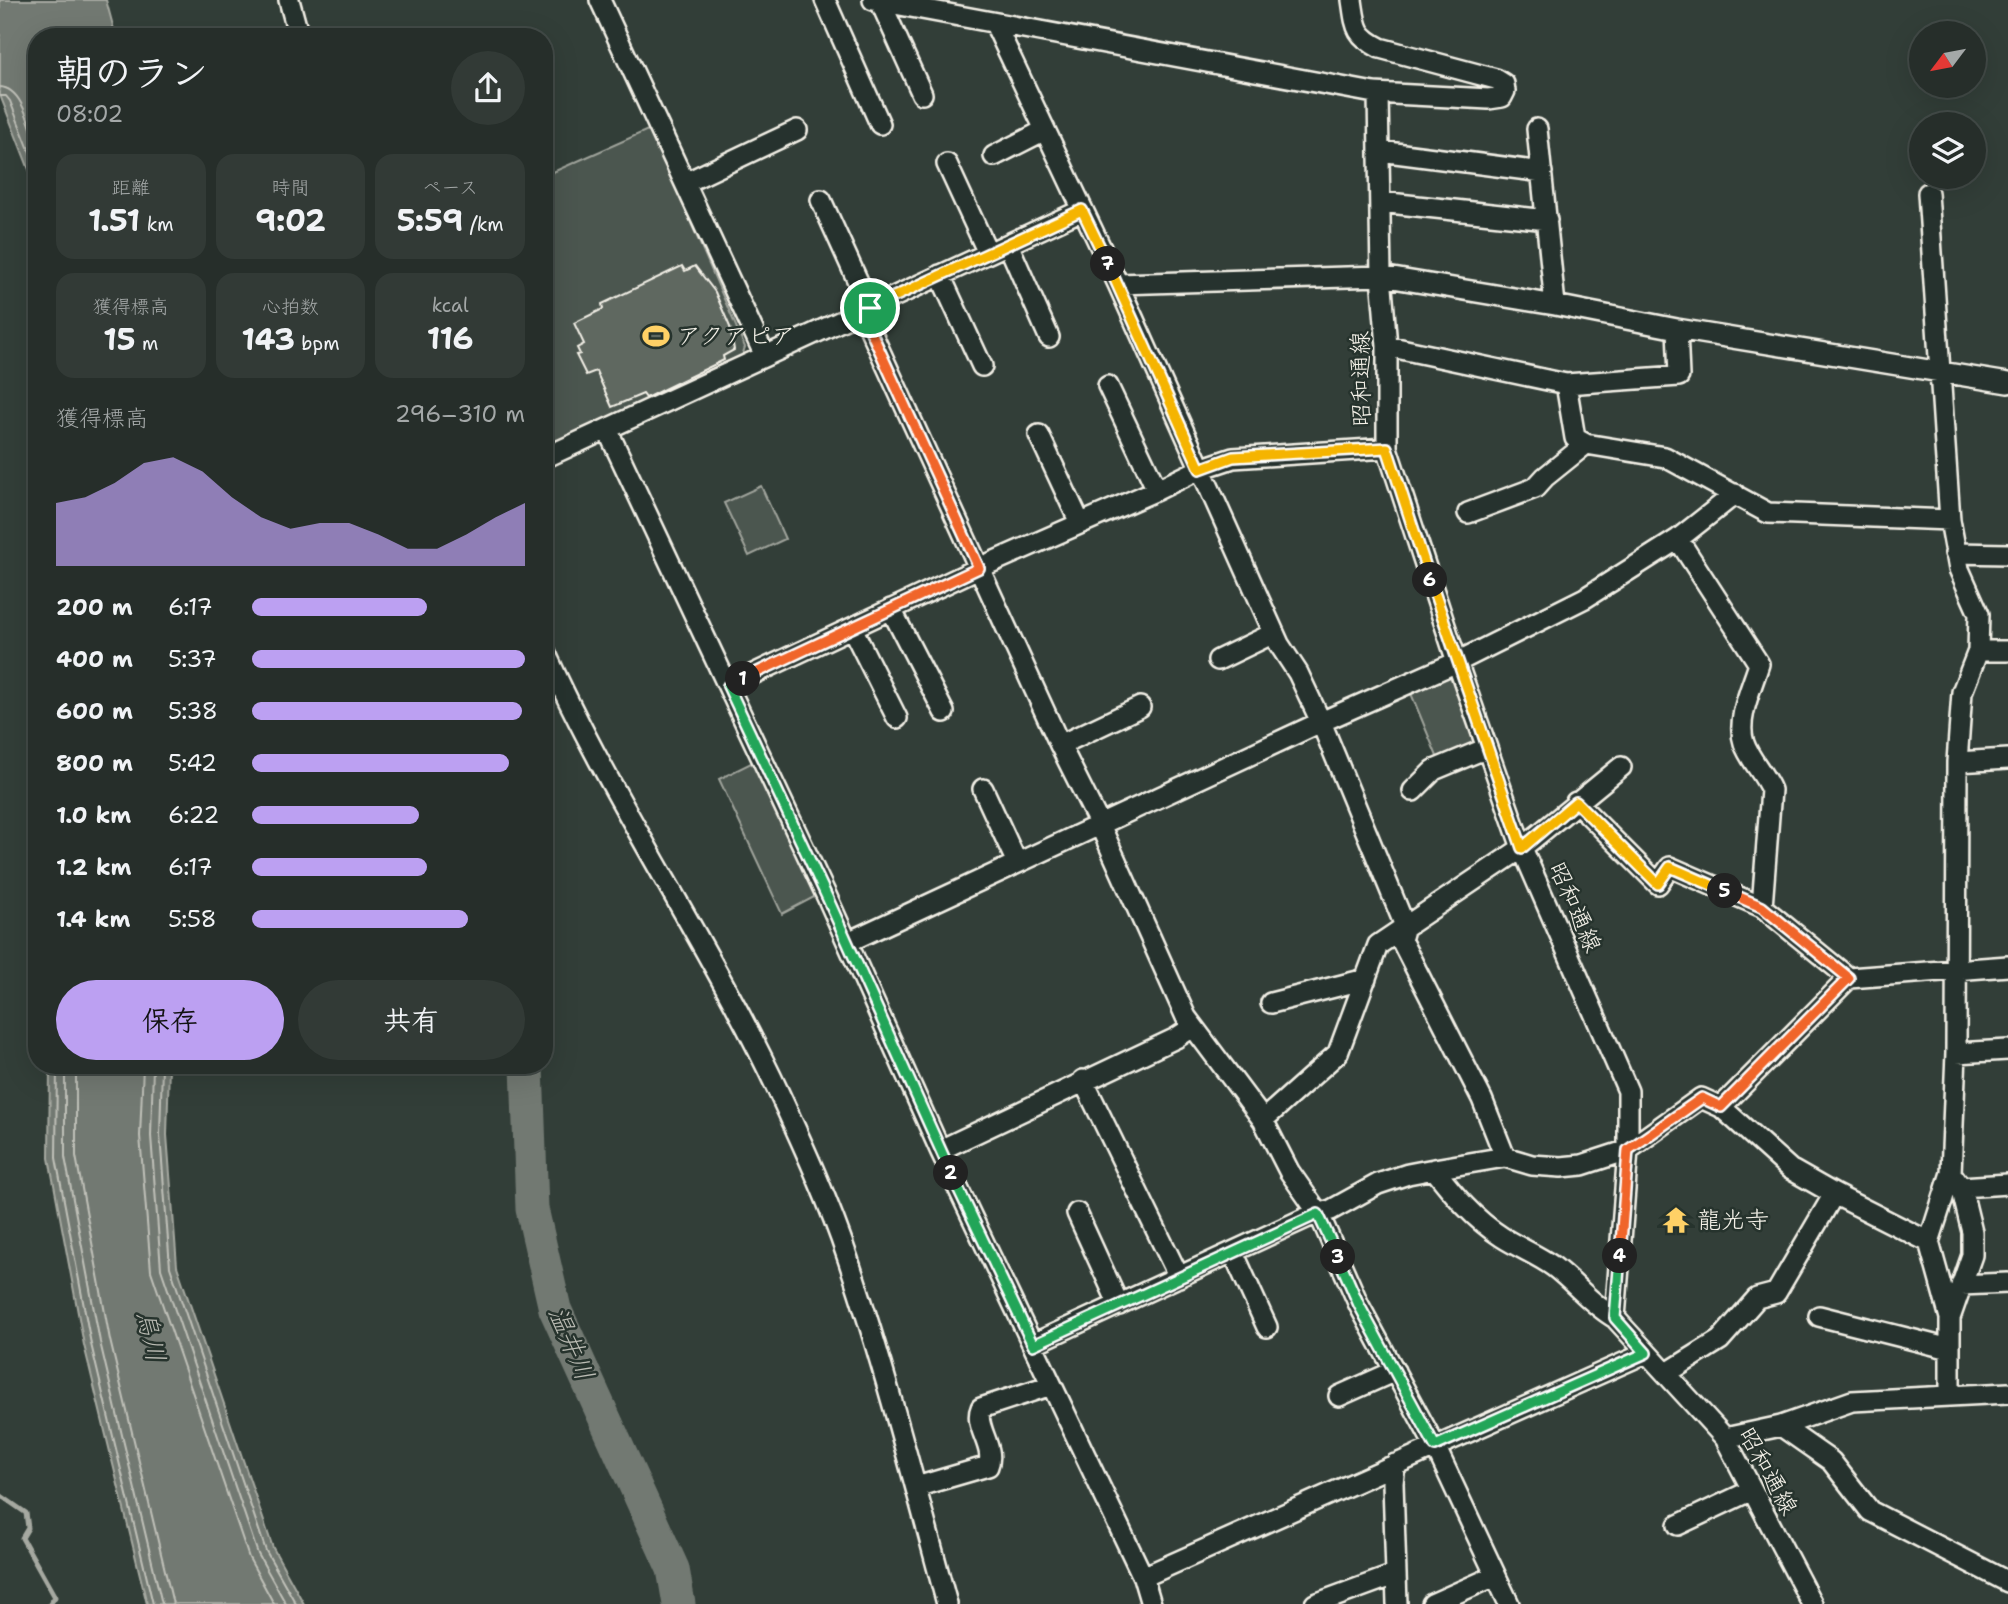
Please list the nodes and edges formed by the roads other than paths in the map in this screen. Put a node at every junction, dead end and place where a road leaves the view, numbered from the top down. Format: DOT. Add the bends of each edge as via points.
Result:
graph roads {
  1 [pos="289,0"];
  2 [pos="600,0"];
  3 [pos="825,0"];
  4 [pos="1352,0"];
  5 [pos="877,1"];
  6 [pos="995,24"];
  7 [pos="297,28"];
  8 [pos="922,94"];
  9 [pos="1378,94"];
  10 [pos="880,124"];
  11 [pos="1537,129"];
  12 [pos="797,130"];
  13 [pos="1045,130"];
  14 [pos="1380,151"];
  15 [pos="993,156"];
  16 [pos="947,164"];
  17 [pos="1542,172"];
  18 [pos="685,183"];
  19 [pos="1928,193"];
  20 [pos="821,200"];
  21 [pos="1380,202"];
  22 [pos="1082,210"];
  23 [pos="1547,220"];
  24 [pos="1008,244"];
  25 [pos="988,253"];
  26 [pos="940,275"];
  27 [pos="1381,276"];
  28 [pos="1118,284"];
  29 [pos="1555,305"];
  30 [pos="866,310"];
  31 [pos="1678,329"];
  32 [pos="1049,337"];
  33 [pos="1387,346"];
  34 [pos="765,356"];
  35 [pos="982,366"];
  36 [pos="1941,373"];
  37 [pos="2008,383"];
  38 [pos="1566,384"];
  39 [pos="1108,386"];
  40 [pos="607,429"];
  41 [pos="1039,435"];
  42 [pos="1586,444"];
  43 [pos="1387,448"];
  44 [pos="553,454"];
  45 [pos="1200,469"];
  46 [pos="1157,490"];
  47 [pos="1735,494"];
  48 [pos="1468,513"];
  49 [pos="1950,520"];
  50 [pos="1080,523"];
  51 [pos="1678,540"];
  52 [pos="1955,553"];
  53 [pos="2008,555"];
  54 [pos="979,568"];
  55 [pos="891,610"];
  56 [pos="852,628"];
  57 [pos="1274,633"];
  58 [pos="1978,651"];
  59 [pos="2008,651"];
  60 [pos="1218,660"];
  61 [pos="1457,662"];
  62 [pos="553,667"];
  63 [pos="728,686"];
  64 [pos="1140,707"];
  65 [pos="944,712"];
  66 [pos="897,718"];
  67 [pos="1321,722"];
  68 [pos="1060,745"];
  69 [pos="1487,748"];
  70 [pos="2008,759"];
  71 [pos="1957,762"];
  72 [pos="1621,767"];
  73 [pos="983,789"];
  74 [pos="1413,791"];
  75 [pos="1576,802"];
  76 [pos="1100,825"];
  77 [pos="1522,848"];
  78 [pos="1017,863"];
  79 [pos="1762,907"];
  80 [pos="1405,926"];
  81 [pos="848,943"];
  82 [pos="2008,966"];
  83 [pos="1957,969"];
  84 [pos="1849,978"];
  85 [pos="1366,979"];
  86 [pos="1271,1003"];
  87 [pos="1193,1027"];
  88 [pos="2008,1051"];
  89 [pos="1956,1053"];
  90 [pos="1083,1080"];
  91 [pos="1721,1107"];
  92 [pos="1264,1120"];
  93 [pos="940,1150"];
  94 [pos="1628,1150"];
  95 [pos="1505,1157"];
  96 [pos="1434,1169"];
  97 [pos="1956,1180"];
  98 [pos="2008,1184"];
  99 [pos="1835,1194"];
  100 [pos="1077,1213"];
  101 [pos="1318,1214"];
  102 [pos="1929,1242"];
  103 [pos="1233,1252"];
  104 [pos="1179,1277"];
  105 [pos="2008,1283"];
  106 [pos="1961,1285"];
  107 [pos="1119,1305"];
  108 [pos="1819,1316"];
  109 [pos="1615,1318"];
  110 [pos="1950,1318"];
  111 [pos="1267,1327"];
  112 [pos="1033,1345"];
  113 [pos="1950,1349"];
  114 [pos="1646,1353"];
  115 [pos="1395,1371"];
  116 [pos="1667,1373"];
  117 [pos="1051,1385"];
  118 [pos="2008,1393"];
  119 [pos="1339,1396"];
  120 [pos="1950,1396"];
  121 [pos="1781,1426"];
  122 [pos="1724,1438"];
  123 [pos="1435,1446"];
  124 [pos="1395,1464"];
  125 [pos="916,1487"];
  126 [pos="1752,1490"];
  127 [pos="1678,1525"];
  128 [pos="1394,1575"];
  129 [pos="1495,1576"];
  130 [pos="1143,1577"];
  131 [pos="2008,1582"];
  132 [pos="947,1604"];
  133 [pos="1151,1604"];
  134 [pos="1315,1604"];
  135 [pos="1396,1604"];
  136 [pos="1433,1604"];
  137 [pos="1508,1604"];
  138 [pos="1812,1604"];
  1 -- 7 [label="street"];
  2 -- 18 [label="street"];
  3 -- 10 [label="street"];
  4 -- 9 [label="street" via="1356,25 1364,39 1380,48 1496,79 1505,91 1502,97 1489,99"];
  5 -- 6 [label="street"];
  5 -- 8 [label="street"];
  6 -- 9 [label="street"];
  6 -- 13 [label="street"];
  9 -- 14 [label="street, 昭和通線"];
  11 -- 17 [label="street"];
  12 -- 18 [label="street"];
  13 -- 15 [label="street"];
  13 -- 22 [label="street"];
  14 -- 17 [label="street"];
  14 -- 21 [label="street, 昭和通線"];
  16 -- 25 [label="street"];
  17 -- 23 [label="street"];
  18 -- 34 [label="street"];
  19 -- 36 [label="street"];
  20 -- 30 [label="street"];
  21 -- 23 [label="street"];
  21 -- 27 [label="street, 昭和通線"];
  22 -- 24 [label="street"];
  22 -- 28 [label="street"];
  23 -- 29 [label="street"];
  24 -- 25 [label="street"];
  24 -- 32 [label="street"];
  25 -- 26 [label="street"];
  26 -- 30 [label="street"];
  26 -- 35 [label="street"];
  27 -- 28 [label="street"];
  27 -- 29 [label="street"];
  27 -- 33 [label="street, 昭和通線"];
  28 -- 45 [label="street"];
  29 -- 31 [label="street"];
  30 -- 34 [label="street"];
  30 -- 54 [label="street"];
  31 -- 36 [label="street"];
  31 -- 38 [label="street" via="1679,376"];
  33 -- 38 [label="street"];
  33 -- 43 [label="street, 昭和通線"];
  34 -- 40 [label="street"];
  36 -- 37 [label="street"];
  36 -- 49 [label="street"];
  38 -- 42 [label="street" via="1575,438"];
  39 -- 46 [label="street"];
  40 -- 44 [label="street"];
  40 -- 63 [label="street"];
  41 -- 50 [label="street"];
  42 -- 47 [label="street" via="1665,457"];
  42 -- 48 [label="street" via="1535,488"];
  43 -- 45 [label="street" via="1233,457"];
  43 -- 61 [label="street, 昭和通線"];
  45 -- 46 [label="street"];
  45 -- 57 [label="street"];
  46 -- 50 [label="street"];
  47 -- 49 [label="street" via="1768,513"];
  47 -- 51 [label="street"];
  49 -- 52 [label="street"];
  50 -- 54 [label="street"];
  51 -- 61 [label="street" via="1585,598"];
  51 -- 79 [label="street" via="1759,664 1741,727 1744,745 1771,790"];
  52 -- 53 [label="street"];
  52 -- 58 [label="street" via="1979,614"];
  54 -- 55 [label="street"];
  54 -- 68 [label="street"];
  55 -- 56 [label="street"];
  55 -- 65 [label="street"];
  56 -- 63 [label="street"];
  56 -- 66 [label="street"];
  57 -- 60 [label="street"];
  57 -- 67 [label="street"];
  58 -- 59 [label="street"];
  58 -- 71 [label="street" via="1962,692"];
  61 -- 67 [label="street"];
  61 -- 69 [label="street, 昭和通線"];
  62 -- 125 [label="street" via="595,753 751,1036 807,1155 848,1257"];
  63 -- 81 [label="street"];
  64 -- 68 [label="street"];
  67 -- 76 [label="street"];
  67 -- 80 [label="street"];
  68 -- 76 [label="street"];
  69 -- 74 [label="street" via="1434,770"];
  69 -- 77 [label="street, 昭和通線"];
  70 -- 71 [label="street"];
  71 -- 83 [label="street"];
  72 -- 75 [label="street"];
  73 -- 78 [label="street"];
  75 -- 77 [label="street"];
  75 -- 79 [label="street" via="1658,884 1670,867"];
  76 -- 78 [label="street"];
  76 -- 87 [label="street"];
  77 -- 80 [label="street"];
  77 -- 94 [label="street, 昭和通線" via="1629,1091"];
  78 -- 81 [label="street"];
  79 -- 84 [label="street"];
  80 -- 85 [label="street" via="1378,945"];
  80 -- 95 [label="street" via="1401,940 1482,1098"];
  81 -- 93 [label="street"];
  82 -- 83 [label="street"];
  83 -- 84 [label="street"];
  83 -- 89 [label="street"];
  84 -- 91 [label="street"];
  85 -- 86 [label="street"];
  85 -- 92 [label="street" via="1338,1053"];
  87 -- 90 [label="street"];
  87 -- 92 [label="street"];
  88 -- 89 [label="street"];
  89 -- 97 [label="street"];
  90 -- 93 [label="street"];
  90 -- 104 [label="street"];
  91 -- 94 [label="street" via="1702,1098"];
  91 -- 99 [label="street" via="1790,1169"];
  92 -- 101 [label="street" via="1289,1171"];
  93 -- 112 [label="street"];
  94 -- 95 [label="street" via="1561,1167"];
  94 -- 109 [label="street, 昭和通線"];
  95 -- 96 [label="street"];
  96 -- 101 [label="street" via="1378,1184"];
  96 -- 109 [label="street" via="1462,1205 1502,1237 1551,1264 1597,1308"];
  97 -- 98 [label="street"];
  97 -- 102 [label="street"];
  97 -- 106 [label="street" via="1972,1232 1972,1255"];
  99 -- 102 [label="street"];
  99 -- 116 [label="street" via="1776,1293 1758,1297 1720,1340"];
  100 -- 107 [label="street"];
  101 -- 103 [label="street"];
  101 -- 115 [label="street"];
  102 -- 110 [label="street"];
  103 -- 104 [label="street"];
  103 -- 111 [label="street"];
  104 -- 107 [label="street"];
  105 -- 106 [label="street"];
  106 -- 110 [label="street"];
  107 -- 112 [label="street"];
  108 -- 113 [label="street"];
  109 -- 114 [label="street, 昭和通線"];
  110 -- 113 [label="street"];
  112 -- 117 [label="street"];
  113 -- 120 [label="street"];
  114 -- 116 [label="street, 昭和通線"];
  114 -- 123 [label="street"];
  115 -- 119 [label="street"];
  115 -- 123 [label="street"];
  116 -- 122 [label="street, 昭和通線"];
  117 -- 125 [label="street" via="981,1408 978,1413 990,1457 988,1466"];
  117 -- 130 [label="street"];
  118 -- 120 [label="street"];
  120 -- 121 [label="street" via="1852,1401"];
  121 -- 122 [label="street"];
  121 -- 131 [label="street" via="1831,1461 1870,1511"];
  122 -- 126 [label="street, 昭和通線"];
  123 -- 124 [label="street"];
  123 -- 129 [label="street"];
  124 -- 128 [label="street"];
  124 -- 130 [label="street"];
  125 -- 132 [label="street"];
  126 -- 127 [label="street"];
  126 -- 138 [label="street, 昭和通線"];
  128 -- 134 [label="street"];
  128 -- 135 [label="street"];
  129 -- 136 [label="street"];
  129 -- 137 [label="street"];
  130 -- 133 [label="street"];
}
